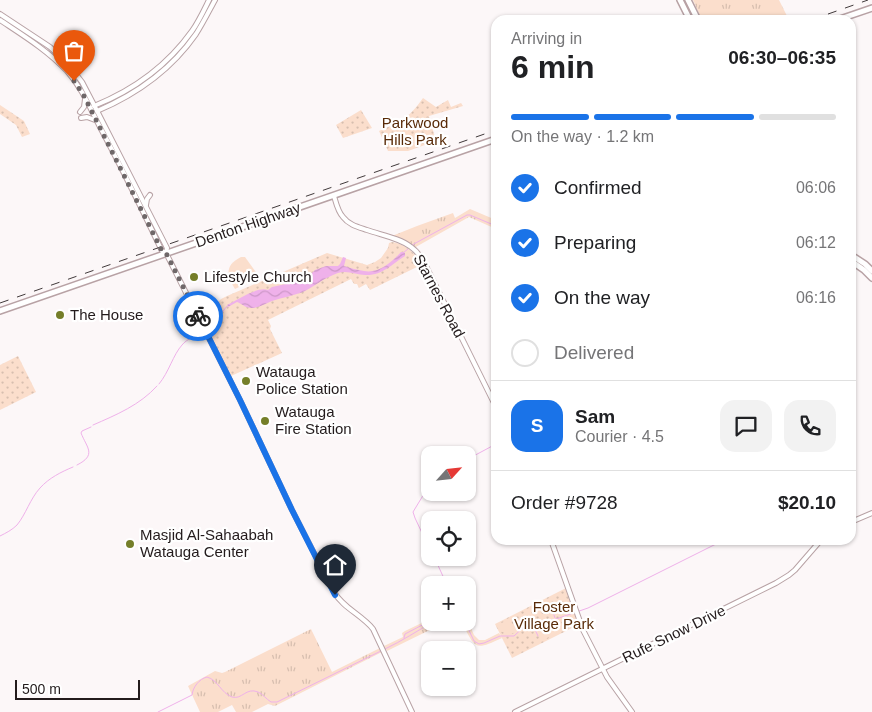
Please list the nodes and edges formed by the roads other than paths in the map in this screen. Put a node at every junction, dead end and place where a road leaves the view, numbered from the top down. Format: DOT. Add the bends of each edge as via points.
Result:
graph roads {
  1 [pos="209,0"];
  2 [pos="215,0"];
  3 [pos="680,0"];
  4 [pos="688,0"];
  5 [pos="872,8"];
  6 [pos="0,14"];
  7 [pos="688,15"];
  8 [pos="696,15"];
  9 [pos="852,15"];
  10 [pos="0,20"];
  11 [pos="68,73"];
  12 [pos="82,82"];
  13 [pos="128,90"];
  14 [pos="130,95"];
  15 [pos="84,96"];
  16 [pos="91,98"];
  17 [pos="108,101"];
  18 [pos="95,106"];
  19 [pos="108,106"];
  20 [pos="90,108"];
  21 [pos="98,111"];
  22 [pos="80,112"];
  23 [pos="92,113"];
  24 [pos="81,118"];
  25 [pos="96,121"];
  26 [pos="103,121"];
  27 [pos="491,141"];
  28 [pos="111,144"];
  29 [pos="150,195"];
  30 [pos="334,196"];
  31 [pos="146,208"];
  32 [pos="166,253"];
  33 [pos="856,258"];
  34 [pos="856,264"];
  35 [pos="872,272"];
  36 [pos="872,278"];
  37 [pos="0,311"];
  38 [pos="491,397"];
  39 [pos="871,512"];
  40 [pos="856,520"];
  41 [pos="553,545"];
  42 [pos="816,545"];
  43 [pos="602,669"];
  44 [pos="412,712"];
  45 [pos="515,712"];
  46 [pos="632,712"];
  1 -- 13 [label="main road" via="192,31 169,58"];
  2 -- 14 [label="main road" via="196,33 175,59"];
  3 -- 7 [label="main road"];
  4 -- 8 [label="main road"];
  5 -- 9 [label="main road"];
  6 -- 12 [label="main road" via="50,47"];
  10 -- 11 [label="main road" via="44,49"];
  11 -- 12 [label="main road" via="78,84"];
  11 -- 15 [label="main road"];
  12 -- 16 [label="main road"];
  13 -- 14 [label="main road"];
  13 -- 17 [label="main road"];
  14 -- 19 [label="main road"];
  15 -- 20 [label="main road"];
  15 -- 22 [label="main road" via="85,104"];
  16 -- 17 [label="main road" via="98,102"];
  16 -- 18 [label="main road"];
  17 -- 18 [label="main road"];
  18 -- 20 [label="main road"];
  18 -- 21 [label="main road"];
  19 -- 21 [label="main road"];
  19 -- 26 [label="main road" via="103,113"];
  20 -- 23 [label="main road"];
  21 -- 23 [label="main road"];
  21 -- 26 [label="main road"];
  23 -- 25 [label="main road"];
  24 -- 25 [label="main road"];
  25 -- 28 [label="main road"];
  26 -- 28 [label="main road"];
  27 -- 30 [label="main road, Denton Highway"];
  28 -- 31 [label="main road"];
  28 -- 32 [label="main road" via="162,251"];
  29 -- 31 [label="main road"];
  30 -- 32 [label="main road, Denton Highway"];
  30 -- 38 [label="main road, Starnes Road" via="342,217 348,222 408,245 420,257"];
  31 -- 32 [label="main road" via="167,248"];
  32 -- 37 [label="main road, Denton Highway"];
  32 -- 44 [label="main road" via="334,592 371,627"];
  33 -- 35 [label="main road"];
  34 -- 36 [label="main road"];
  39 -- 40 [label="main road"];
  41 -- 43 [label="main road" via="583,630"];
  42 -- 43 [label="main road, Rufe Snow Drive" via="794,570 776,583"];
  43 -- 45 [label="main road, Rufe Snow Drive"];
  43 -- 46 [label="main road"];
}
